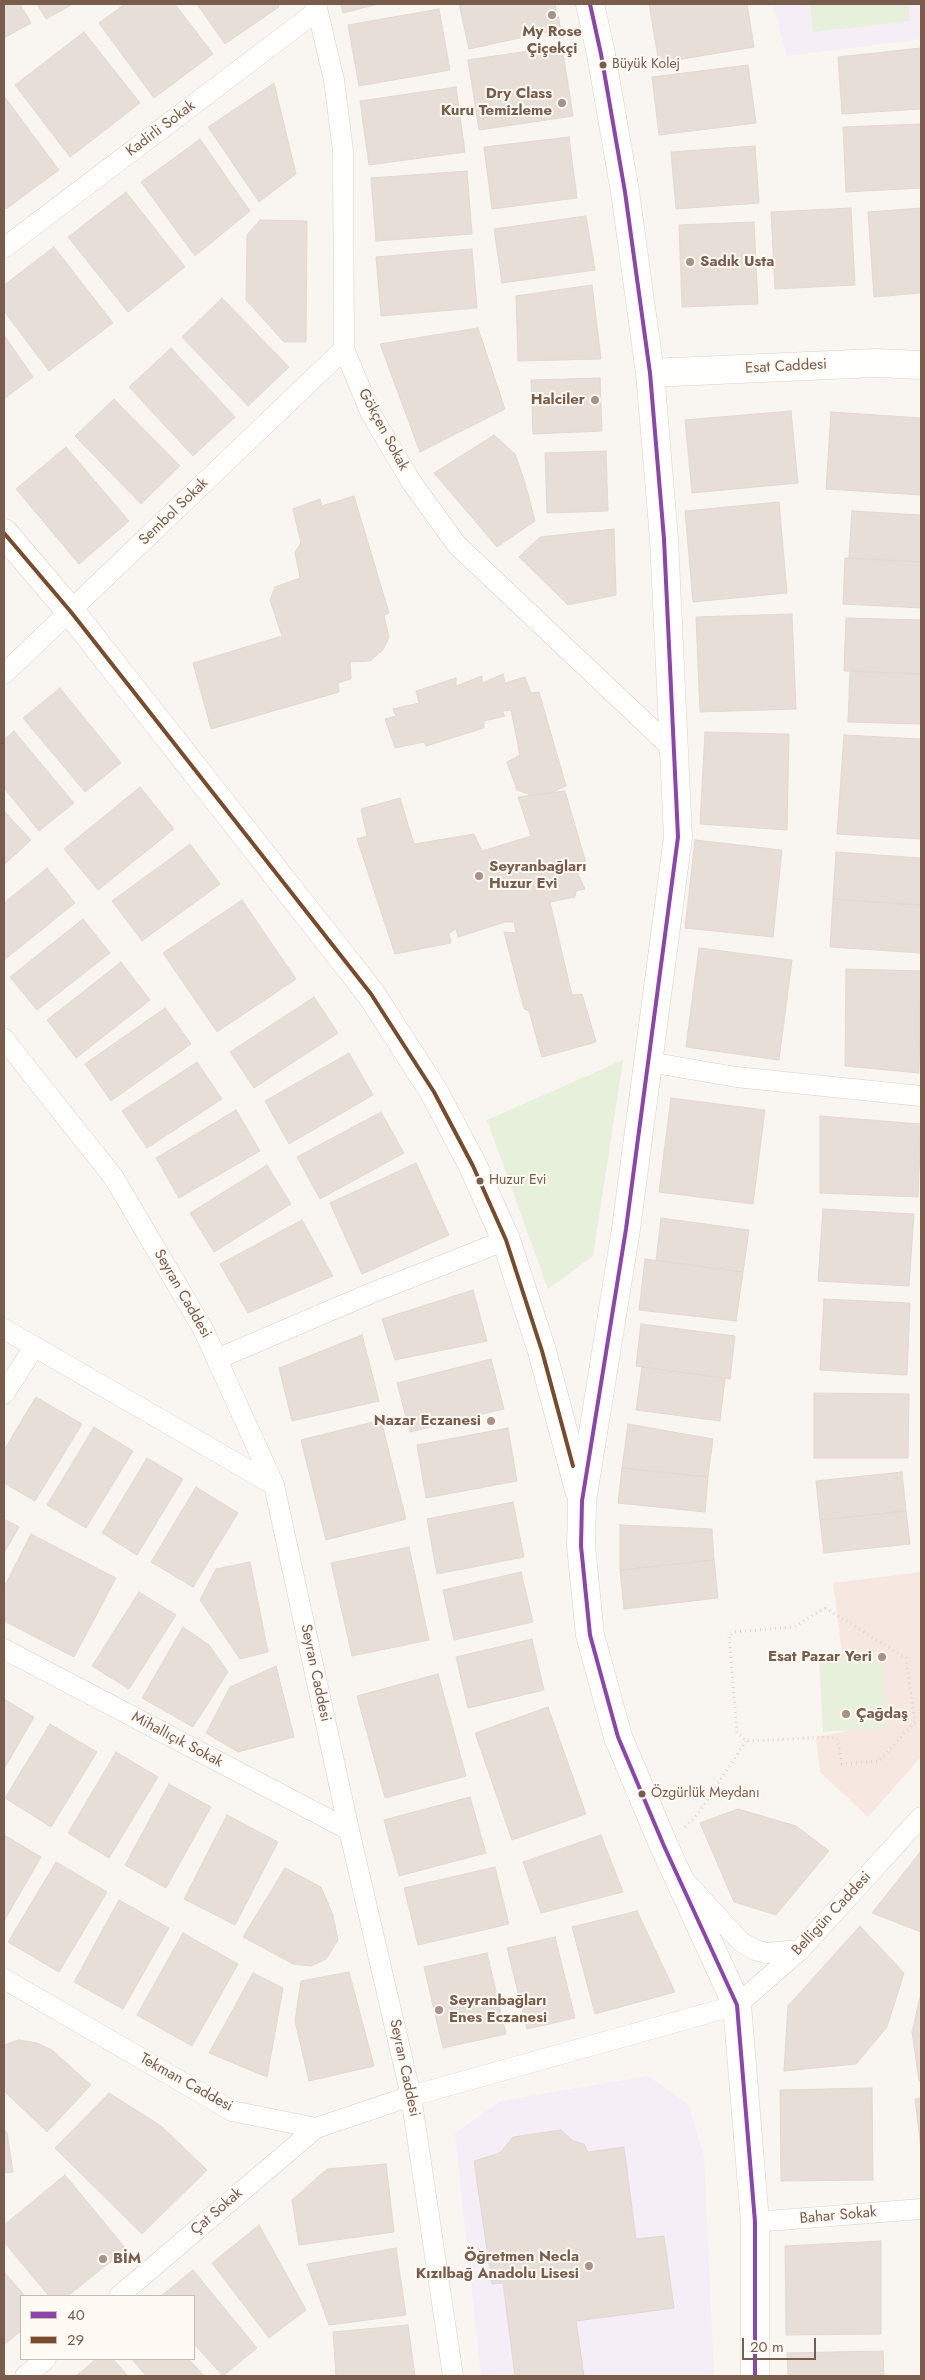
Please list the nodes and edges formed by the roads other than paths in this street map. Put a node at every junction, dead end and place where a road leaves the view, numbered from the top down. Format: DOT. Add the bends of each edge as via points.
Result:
graph roads {
  1 [pos="590,4"];
  2 [pos="317,7"];
  3 [pos="4,248"];
  4 [pos="344,350"];
  5 [pos="921,365"];
  6 [pos="650,373"];
  7 [pos="4,533"];
  8 [pos="71,612"];
  9 [pos="4,674"];
  10 [pos="675,751"];
  11 [pos="4,1038"];
  12 [pos="649,1062"];
  13 [pos="921,1096"];
  14 [pos="506,1240"];
  15 [pos="4,1329"];
  16 [pos="34,1346"];
  17 [pos="217,1358"];
  18 [pos="4,1394"];
  19 [pos="274,1485"];
  20 [pos="582,1501"];
  21 [pos="4,1649"];
  22 [pos="921,1817"];
  23 [pos="349,1830"];
  24 [pos="670,1858"];
  25 [pos="800,1950"];
  26 [pos="6,1984"];
  27 [pos="737,2005"];
  28 [pos="411,2096"];
  29 [pos="316,2128"];
  30 [pos="921,2209"];
  31 [pos="755,2222"];
  32 [pos="120,2295"];
  33 [pos="45,2360"];
  34 [pos="25,2376"];
  35 [pos="453,2376"];
  36 [pos="755,2376"];
  1 -- 6 [label="main road" via="626,192"];
  2 -- 3 [label="street, Kadirli Sokak"];
  2 -- 4 [label="street, Gökçen Sokak" via="334,80 343,151"];
  4 -- 8 [label="street, Sembol Sokak"];
  4 -- 10 [label="street, Gökçen Sokak" via="371,414 412,483 457,545"];
  5 -- 6 [label="main road, Esat Caddesi" via="876,363"];
  6 -- 10 [label="main road" via="664,539"];
  7 -- 8 [label="main road"];
  8 -- 9 [label="street, Sembol Sokak"];
  8 -- 14 [label="main road" via="371,994 434,1092 473,1166"];
  10 -- 12 [label="main road" via="678,837"];
  11 -- 17 [label="street, Seyran Caddesi" via="114,1178 203,1328"];
  12 -- 13 [label="street" via="736,1077"];
  12 -- 20 [label="main road"];
  14 -- 17 [label="street"];
  14 -- 20 [label="main road" via="542,1351"];
  15 -- 16 [label="street"];
  16 -- 18 [label="street"];
  16 -- 19 [label="street"];
  17 -- 19 [label="street, Seyran Caddesi"];
  19 -- 23 [label="street, Seyran Caddesi"];
  20 -- 24 [label="main road" via="581,1546 590,1635 601,1681 618,1736"];
  21 -- 23 [label="street, Mihallıçık Sokak"];
  22 -- 25 [label="street, Belligün Caddesi"];
  23 -- 28 [label="street, Seyran Caddesi"];
  24 -- 25 [label="street" via="741,1942 766,1953"];
  24 -- 27 [label="main road"];
  25 -- 27 [label="street, Belligün Caddesi"];
  26 -- 29 [label="street, Tekman Caddesi" via="232,2111"];
  27 -- 28 [label="street"];
  27 -- 31 [label="main road"];
  28 -- 29 [label="street"];
  28 -- 35 [label="street, Seyran Caddesi"];
  29 -- 32 [label="street, Çat Sokak"];
  30 -- 31 [label="street, Bahar Sokak"];
  31 -- 36 [label="main road"];
  33 -- 34 [label="street"];
}
